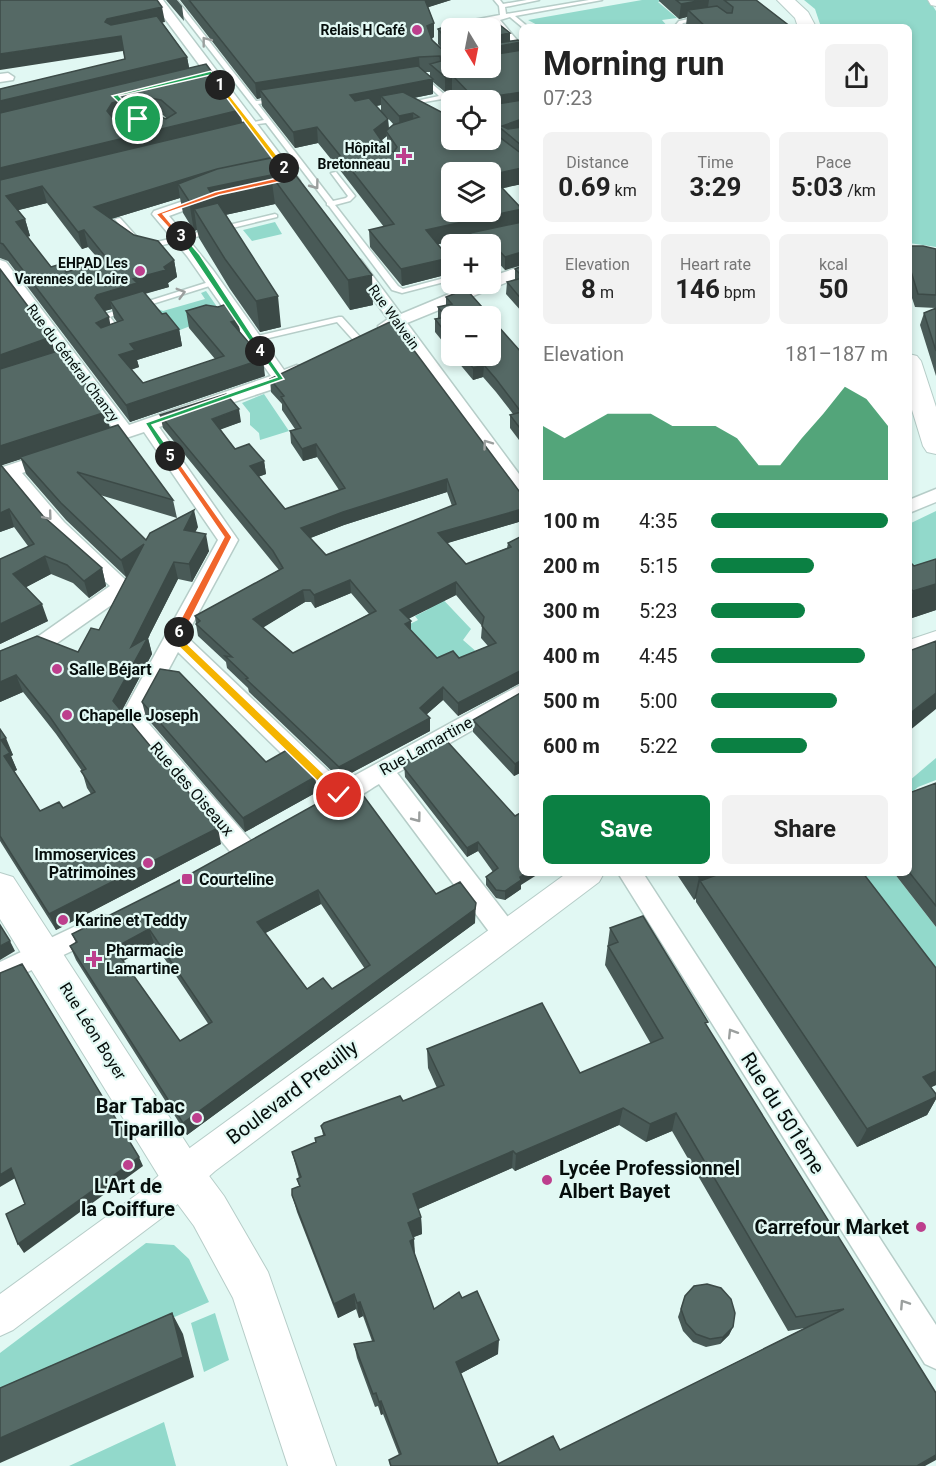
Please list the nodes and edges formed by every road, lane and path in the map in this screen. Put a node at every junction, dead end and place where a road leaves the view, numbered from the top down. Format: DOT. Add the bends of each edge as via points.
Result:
graph roads {
  1 [pos="157,0"];
  2 [pos="174,0"];
  3 [pos="497,0"];
  4 [pos="536,0"];
  5 [pos="599,0"];
  6 [pos="784,0"];
  7 [pos="502,6"];
  8 [pos="503,15"];
  9 [pos="511,15"];
  10 [pos="708,17"];
  11 [pos="487,18"];
  12 [pos="522,24"];
  13 [pos="679,24"];
  14 [pos="806,24"];
  15 [pos="514,38"];
  16 [pos="519,41"];
  17 [pos="519,46"];
  18 [pos="519,51"];
  19 [pos="512,52"];
  20 [pos="428,75"];
  21 [pos="441,95"];
  22 [pos="279,99"];
  23 [pos="441,99"];
  24 [pos="421,102"];
  25 [pos="255,103"];
  26 [pos="124,105"];
  27 [pos="402,105"];
  28 [pos="428,109"];
  29 [pos="138,119"];
  30 [pos="254,126"];
  31 [pos="169,129"];
  32 [pos="130,138"];
  33 [pos="334,173"];
  34 [pos="290,177"];
  35 [pos="270,182"];
  36 [pos="227,191"];
  37 [pos="304,195"];
  38 [pos="329,204"];
  39 [pos="275,216"];
  40 [pos="118,219"];
  41 [pos="181,237"];
  42 [pos="345,249"];
  43 [pos="0,266"];
  44 [pos="519,272"];
  45 [pos="501,278"];
  46 [pos="441,281"];
  47 [pos="215,283"];
  48 [pos="461,294"];
  49 [pos="398,320"];
  50 [pos="113,339"];
  51 [pos="252,340"];
  52 [pos="358,340"];
  53 [pos="339,350"];
  54 [pos="70,357"];
  55 [pos="310,364"];
  56 [pos="49,365"];
  57 [pos="912,370"];
  58 [pos="282,378"];
  59 [pos="148,424"];
  60 [pos="125,432"];
  61 [pos="936,446"];
  62 [pos="5,473"];
  63 [pos="519,487"];
  64 [pos="936,495"];
  65 [pos="912,506"];
  66 [pos="175,637"];
  67 [pos="936,640"];
  68 [pos="912,649"];
  69 [pos="0,661"];
  70 [pos="519,694"];
  71 [pos="382,771"];
  72 [pos="339,795"];
  73 [pos="308,812"];
  74 [pos="242,848"];
  75 [pos="585,876"];
  76 [pos="632,876"];
  77 [pos="0,888"];
  78 [pos="122,913"];
  79 [pos="506,933"];
  80 [pos="44,953"];
  81 [pos="0,974"];
  82 [pos="183,1176"];
  83 [pos="0,1317"];
  84 [pos="934,1346"];
  85 [pos="312,1466"];
  1 -- 30 [label="street" via="207,74"];
  25 -- 2 [label="lane, one-way"];
  3 -- 7 [label="lane"];
  4 -- 7 [label="lane"];
  5 -- 9 [label="lane"];
  6 -- 14 [label="main road"];
  7 -- 8 [label="lane"];
  8 -- 9 [label="lane"];
  8 -- 11 [label="lane"];
  8 -- 15 [label="lane" via="498,23"];
  9 -- 12 [label="lane"];
  10 -- 13 [label="lane"];
  15 -- 16 [label="lane"];
  15 -- 17 [label="lane"];
  18 -- 19 [label="lane"];
  20 -- 21 [label="lane" via="420,76"];
  22 -- 25 [label="lane"];
  23 -- 24 [label="lane"];
  24 -- 27 [label="lane"];
  24 -- 28 [label="lane"];
  25 -- 30 [label="lane"];
  26 -- 29 [label="street"];
  29 -- 31 [label="street" via="159,118"];
  29 -- 32 [label="street" via="119,127"];
  30 -- 34 [label="street"];
  30 -- 38 [label="lane, one-way"];
  33 -- 38 [label="lane" via="352,196"];
  34 -- 35 [label="street"];
  34 -- 37 [label="street"];
  36 -- 41 [label="street" via="159,214"];
  38 -- 46 [label="lane" via="395,288 402,291"];
  39 -- 41 [label="lane"];
  40 -- 41 [label="lane" via="142,248"];
  41 -- 47 [label="street"];
  42 -- 49 [label="street, Rue Walvein"];
  43 -- 54 [label="street, Rue du Général Chanzy"];
  44 -- 45 [label="street"];
  50 -- 47 [label="lane, one-way" via="121,336 105,316"];
  47 -- 51 [label="street"];
  48 -- 49 [label="street"];
  49 -- 52 [label="street"];
  63 -- 49 [label="street, Rue Walvein, one-way"];
  51 -- 52 [label="lane" via="339,319"];
  51 -- 58 [label="street"];
  52 -- 53 [label="street"];
  54 -- 56 [label="street"];
  54 -- 60 [label="street, Rue du Général Chanzy"];
  55 -- 58 [label="street"];
  57 -- 61 [label="main road"];
  58 -- 59 [label="street"];
  59 -- 60 [label="street"];
  59 -- 66 [label="street, Rue des Oiseaux" via="228,537"];
  60 -- 62 [label="street"];
  62 -- 69 [label="street, one-way" via="123,587 43,643"];
  64 -- 65 [label="street"];
  66 -- 72 [label="street"];
  66 -- 74 [label="street, Rue des Oiseaux" via="131,718"];
  67 -- 68 [label="street"];
  70 -- 71 [label="street, Rue Lamartine"];
  71 -- 72 [label="street, Rue Lamartine"];
  71 -- 79 [label="street, one-way"];
  72 -- 73 [label="street, Rue Lamartine"];
  75 -- 79 [label="street, Boulevard Preuilly"];
  84 -- 76 [label="street, Rue du 501ème, one-way"];
  77 -- 80 [label="main road, Rue Léon Boyer"];
  78 -- 80 [label="street"];
  79 -- 82 [label="street, Boulevard Preuilly"];
  80 -- 81 [label="street"];
  80 -- 82 [label="main road, Rue Léon Boyer"];
  82 -- 83 [label="street, Boulevard Preuilly"];
  82 -- 85 [label="main road, Rue Léon Boyer" via="209,1211 252,1288"];
}
